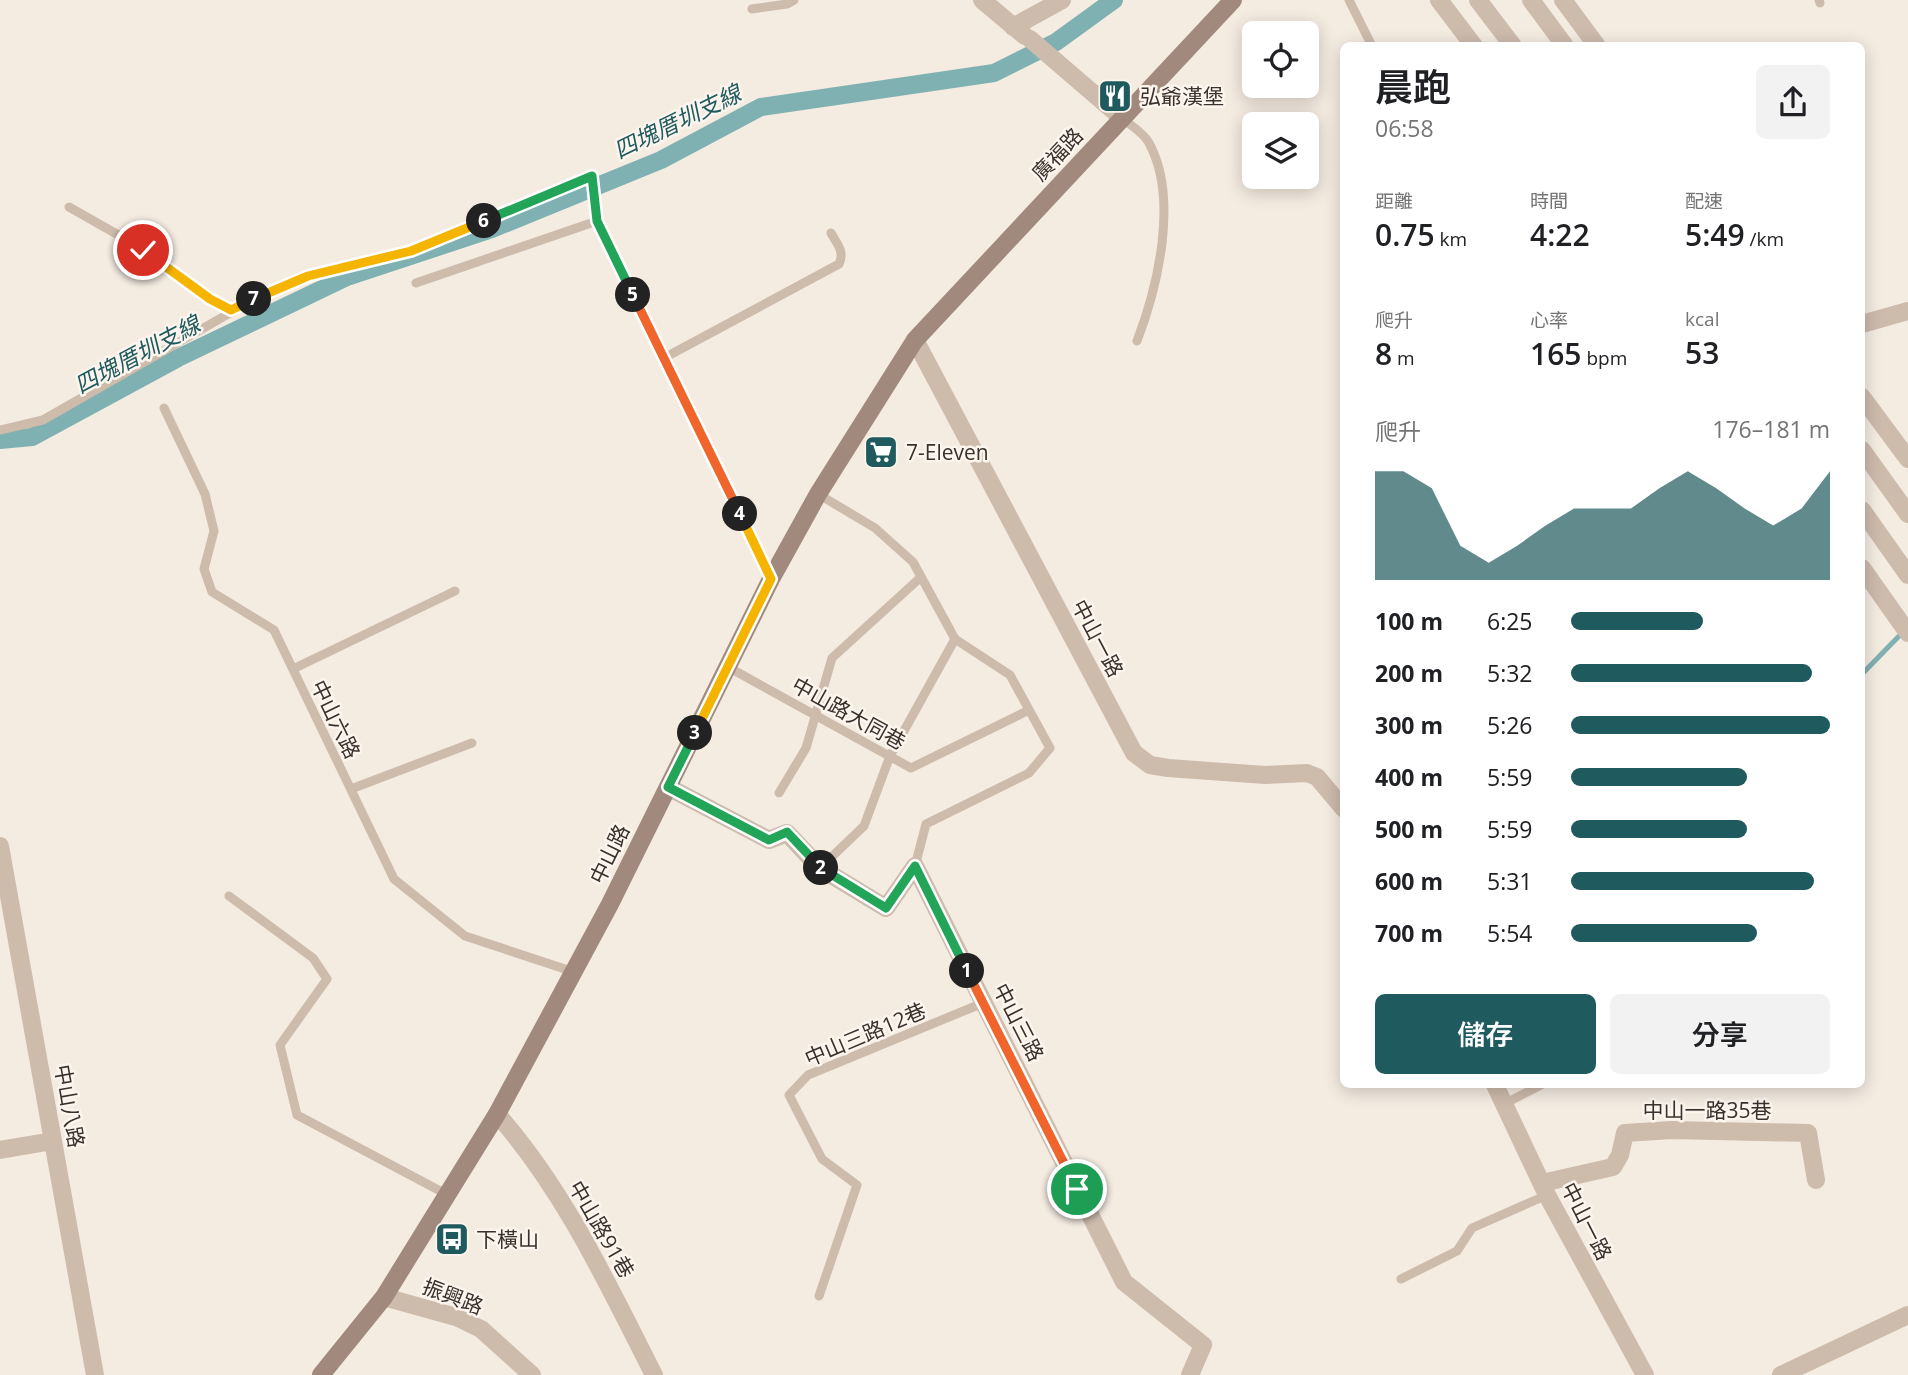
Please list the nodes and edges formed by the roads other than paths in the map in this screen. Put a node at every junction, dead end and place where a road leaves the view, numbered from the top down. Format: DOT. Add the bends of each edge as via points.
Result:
graph roads {
  1 [pos="794,0"];
  2 [pos="982,0"];
  3 [pos="1062,0"];
  4 [pos="1233,0"];
  5 [pos="1349,0"];
  6 [pos="1439,0"];
  7 [pos="1478,0"];
  8 [pos="1531,0"];
  9 [pos="1563,0"];
  10 [pos="752,9"];
  11 [pos="1023,34"];
  12 [pos="1370,42"];
  13 [pos="1471,42"];
  14 [pos="1510,42"];
  15 [pos="1561,42"];
  16 [pos="1594,42"];
  17 [pos="1122,118"];
  18 [pos="69,206"];
  19 [pos="597,221"];
  20 [pos="831,233"];
  21 [pos="416,283"];
  22 [pos="231,310"];
  23 [pos="1908,311"];
  24 [pos="1865,323"];
  25 [pos="915,340"];
  26 [pos="1137,341"];
  27 [pos="664,358"];
  28 [pos="1865,401"];
  29 [pos="164,408"];
  30 [pos="0,430"];
  31 [pos="1865,454"];
  32 [pos="1908,459"];
  33 [pos="818,494"];
  34 [pos="1865,514"];
  35 [pos="1908,514"];
  36 [pos="1865,572"];
  37 [pos="1908,575"];
  38 [pos="921,577"];
  39 [pos="771,579"];
  40 [pos="455,591"];
  41 [pos="1904,628"];
  42 [pos="955,639"];
  43 [pos="728,667"];
  44 [pos="293,669"];
  45 [pos="1029,710"];
  46 [pos="814,713"];
  47 [pos="472,743"];
  48 [pos="890,756"];
  49 [pos="668,787"];
  50 [pos="351,789"];
  51 [pos="779,793"];
  52 [pos="1340,804"];
  53 [pos="0,846"];
  54 [pos="915,866"];
  55 [pos="820,868"];
  56 [pos="229,896"];
  57 [pos="574,972"];
  58 [pos="983,1003"];
  59 [pos="1497,1088"];
  60 [pos="1535,1088"];
  61 [pos="1506,1103"];
  62 [pos="497,1114"];
  63 [pos="53,1141"];
  64 [pos="0,1150"];
  65 [pos="1816,1180"];
  66 [pos="1544,1189"];
  67 [pos="446,1194"];
  68 [pos="1401,1279"];
  69 [pos="819,1296"];
  70 [pos="384,1297"];
  71 [pos="1908,1315"];
  72 [pos="94,1375"];
  73 [pos="321,1375"];
  74 [pos="532,1375"];
  75 [pos="654,1375"];
  76 [pos="1191,1375"];
  77 [pos="1644,1375"];
  78 [pos="1781,1375"];
  1 -- 10 [label="lane"];
  2 -- 11 [label="street"];
  3 -- 11 [label="street"];
  4 -- 17 [label="main road, 廣福路"];
  5 -- 12 [label="lane"];
  6 -- 13 [label="street"];
  7 -- 14 [label="street"];
  8 -- 15 [label="street"];
  9 -- 16 [label="street"];
  11 -- 17 [label="street"];
  17 -- 25 [label="main road, 廣福路"];
  17 -- 26 [label="lane" via="1149,142 1163,190 1163,236"];
  18 -- 22 [label="lane"];
  19 -- 21 [label="lane"];
  19 -- 22 [label="lane" via="592,176 411,251 308,276"];
  19 -- 27 [label="lane"];
  20 -- 27 [label="lane" via="843,256 832,269"];
  22 -- 30 [label="lane" via="44,420"];
  23 -- 24 [label="street"];
  25 -- 33 [label="main road, 中山路"];
  25 -- 52 [label="street, 中山一路" via="1134,753 1150,765 1168,768 1265,775 1307,773 1317,777"];
  27 -- 39 [label="lane"];
  28 -- 32 [label="street"];
  29 -- 44 [label="lane, 中山六路" via="205,494 214,531 204,569 212,592 274,630"];
  31 -- 35 [label="street"];
  33 -- 38 [label="lane" via="875,528 913,562"];
  33 -- 39 [label="main road, 中山路"];
  34 -- 37 [label="street"];
  36 -- 41 [label="street"];
  38 -- 42 [label="lane"];
  38 -- 46 [label="lane" via="832,658"];
  39 -- 43 [label="main road, 中山路"];
  40 -- 44 [label="lane"];
  42 -- 45 [label="lane" via="1010,675"];
  42 -- 48 [label="lane"];
  43 -- 46 [label="lane, 中山路大同巷"];
  43 -- 49 [label="main road, 中山路"];
  44 -- 50 [label="lane, 中山六路"];
  45 -- 48 [label="lane, 中山路大同巷" via="911,768"];
  45 -- 54 [label="lane" via="1050,748 1029,773 926,824"];
  46 -- 48 [label="lane, 中山路大同巷"];
  46 -- 51 [label="lane" via="806,748"];
  47 -- 50 [label="lane"];
  48 -- 55 [label="lane" via="864,826"];
  49 -- 55 [label="street" via="769,840 787,832"];
  49 -- 57 [label="main road, 中山路"];
  50 -- 57 [label="lane, 中山六路" via="394,879 465,936"];
  53 -- 63 [label="street, 中山八路"];
  54 -- 55 [label="street" via="886,908"];
  54 -- 58 [label="street, 中山三路"];
  56 -- 67 [label="lane" via="313,958 327,979 280,1045 297,1115"];
  57 -- 62 [label="main road, 中山路"];
  58 -- 69 [label="lane, 中山三路12巷" via="808,1075 789,1095 822,1159 858,1185"];
  58 -- 76 [label="street, 中山三路" via="1124,1282 1203,1345"];
  59 -- 61 [label="street, 中山一路"];
  60 -- 61 [label="lane"];
  61 -- 66 [label="street, 中山一路"];
  62 -- 67 [label="main road, 中山路"];
  62 -- 75 [label="street, 中山路91巷" via="529,1150 588,1245"];
  63 -- 64 [label="street"];
  63 -- 72 [label="street, 中山八路"];
  65 -- 66 [label="street, 中山一路35巷" via="1808,1133 1672,1130 1625,1133 1613,1167"];
  66 -- 68 [label="lane" via="1472,1228 1457,1251"];
  66 -- 77 [label="street, 中山一路"];
  67 -- 70 [label="main road, 中山路"];
  70 -- 73 [label="main road, 中山路"];
  70 -- 74 [label="street, 振興路" via="456,1317 481,1329"];
  71 -- 78 [label="street"];
}
